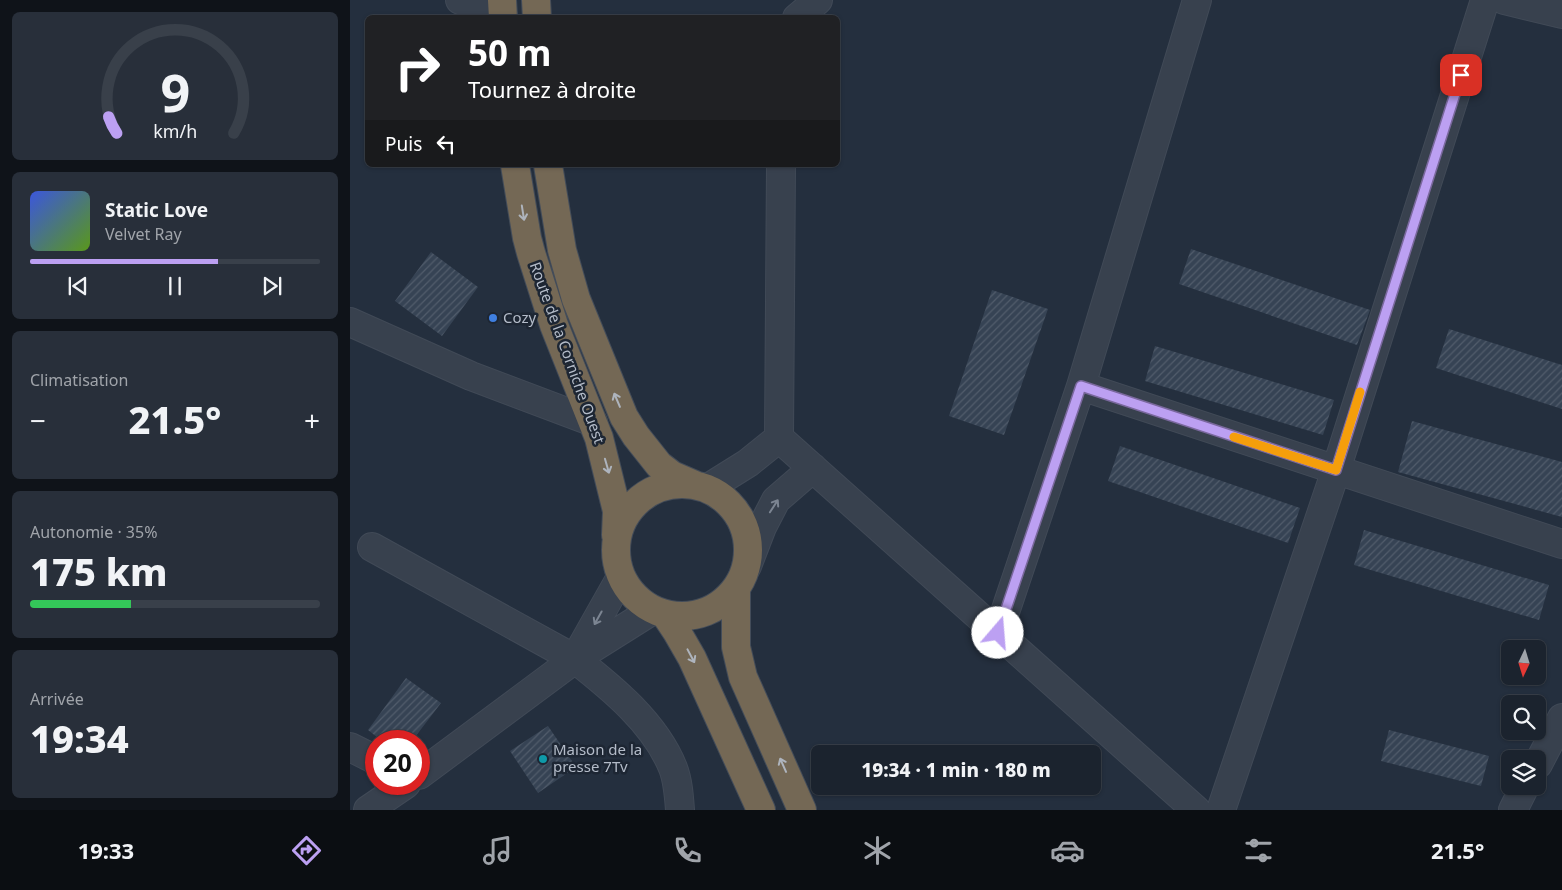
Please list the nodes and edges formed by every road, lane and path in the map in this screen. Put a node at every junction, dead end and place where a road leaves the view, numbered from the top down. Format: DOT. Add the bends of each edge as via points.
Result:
graph roads {
  1 [pos="460,0"];
  2 [pos="536,0"];
  3 [pos="818,0"];
  4 [pos="1197,0"];
  5 [pos="1485,0"];
  6 [pos="1504,0"];
  7 [pos="503,11"];
  8 [pos="1562,14"];
  9 [pos="537,15"];
  10 [pos="800,15"];
  11 [pos="515,167"];
  12 [pos="548,167"];
  13 [pos="781,167"];
  14 [pos="350,322"];
  15 [pos="1081,386"];
  16 [pos="593,422"];
  17 [pos="778,438"];
  18 [pos="813,468"];
  19 [pos="1336,470"];
  20 [pos="701,487"];
  21 [pos="616,540"];
  22 [pos="1562,544"];
  23 [pos="372,547"];
  24 [pos="621,577"];
  25 [pos="742,578"];
  26 [pos="659,612"];
  27 [pos="998,633"];
  28 [pos="575,659"];
  29 [pos="1562,718"];
  30 [pos="350,747"];
  31 [pos="1545,750"];
  32 [pos="365,754"];
  33 [pos="430,767"];
  34 [pos="390,795"];
  35 [pos="1520,795"];
  36 [pos="368,810"];
  37 [pos="680,810"];
  38 [pos="761,810"];
  39 [pos="802,810"];
  40 [pos="1196,810"];
  41 [pos="1221,810"];
  42 [pos="1513,810"];
  1 -- 7 [label="street"];
  2 -- 9 [label="highway"];
  3 -- 10 [label="street"];
  4 -- 15 [label="street"];
  5 -- 19 [label="street"];
  6 -- 8 [label="street"];
  11 -- 16 [label="highway, Route de la Corniche Ouest, one-way" via="531,253 554,325"];
  20 -- 12 [label="highway, Route de la Corniche Ouest, one-way" via="672,475 659,465 624,417 576,298 562,250"];
  13 -- 17 [label="street"];
  14 -- 16 [label="street" via="471,376"];
  15 -- 19 [label="street"];
  15 -- 27 [label="street"];
  16 -- 21 [label="highway, Route de la Corniche Ouest, one-way" via="613,490 617,511"];
  17 -- 18 [label="street"];
  17 -- 20 [label="street" via="748,463"];
  25 -- 18 [label="street, one-way" via="776,500"];
  18 -- 27 [label="street"];
  19 -- 22 [label="street"];
  19 -- 41 [label="street"];
  20 -- 21 [label="highway" via="673,484 653,490 635,503 622,520"];
  20 -- 25 [label="highway" via="724,498 737,512 745,529 749,547"];
  21 -- 24 [label="highway" via="616,559"];
  23 -- 28 [label="street"];
  24 -- 26 [label="highway" via="640,601"];
  24 -- 28 [label="street, one-way"];
  25 -- 26 [label="highway" via="725,601 712,610 689,616"];
  39 -- 25 [label="highway, one-way" via="743,677 736,647"];
  26 -- 28 [label="street"];
  26 -- 38 [label="highway, one-way" via="677,632 695,664"];
  27 -- 40 [label="street"];
  28 -- 33 [label="street"];
  28 -- 37 [label="street" via="633,709 663,749 673,769"];
  29 -- 31 [label="street"];
  30 -- 32 [label="street"];
  34 -- 36 [label="street"];
  35 -- 42 [label="street"];
}
